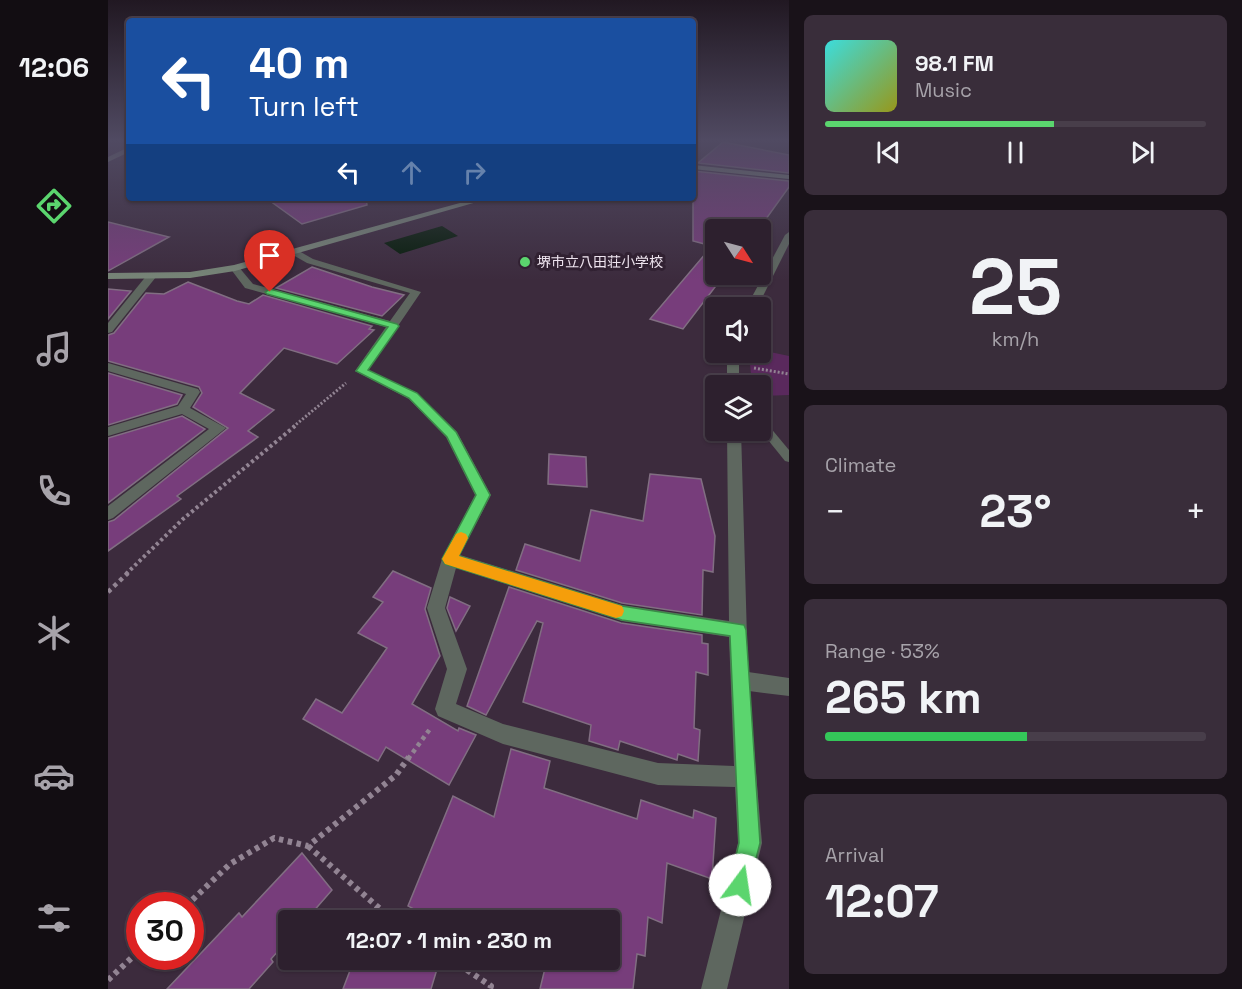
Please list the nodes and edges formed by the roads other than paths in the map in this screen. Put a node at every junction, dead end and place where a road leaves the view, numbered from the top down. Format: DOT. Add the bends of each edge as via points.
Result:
graph roads {
  1 [pos="477,201"];
  2 [pos="789,235"];
  3 [pos="297,253"];
  4 [pos="235,268"];
  5 [pos="108,276"];
  6 [pos="151,277"];
  7 [pos="757,297"];
  8 [pos="394,326"];
  9 [pos="108,330"];
  10 [pos="108,367"];
  11 [pos="183,409"];
  12 [pos="108,432"];
  13 [pos="771,436"];
  14 [pos="734,441"];
  15 [pos="789,458"];
  16 [pos="108,514"];
  17 [pos="450,559"];
  18 [pos="738,630"];
  19 [pos="739,680"];
  20 [pos="789,687"];
  21 [pos="745,777"];
  22 [pos="714,989"];
  1 -- 3 [label="street"];
  2 -- 7 [label="street"];
  3 -- 4 [label="street"];
  3 -- 8 [label="street" via="310,261 416,292"];
  4 -- 6 [label="street"];
  4 -- 8 [label="street" via="249,286"];
  5 -- 6 [label="street"];
  6 -- 9 [label="street"];
  8 -- 17 [label="street" via="361,371 413,396 452,435 483,495"];
  10 -- 11 [label="street" via="194,392"];
  11 -- 12 [label="street"];
  11 -- 16 [label="street" via="219,428"];
  13 -- 15 [label="lane"];
  14 -- 18 [label="street"];
  17 -- 18 [label="street" via="622,613"];
  17 -- 21 [label="street" via="436,608 457,669 444,709 503,734 658,774"];
  18 -- 19 [label="street"];
  19 -- 20 [label="street"];
  19 -- 21 [label="street"];
  21 -- 22 [label="street" via="750,843"];
}
